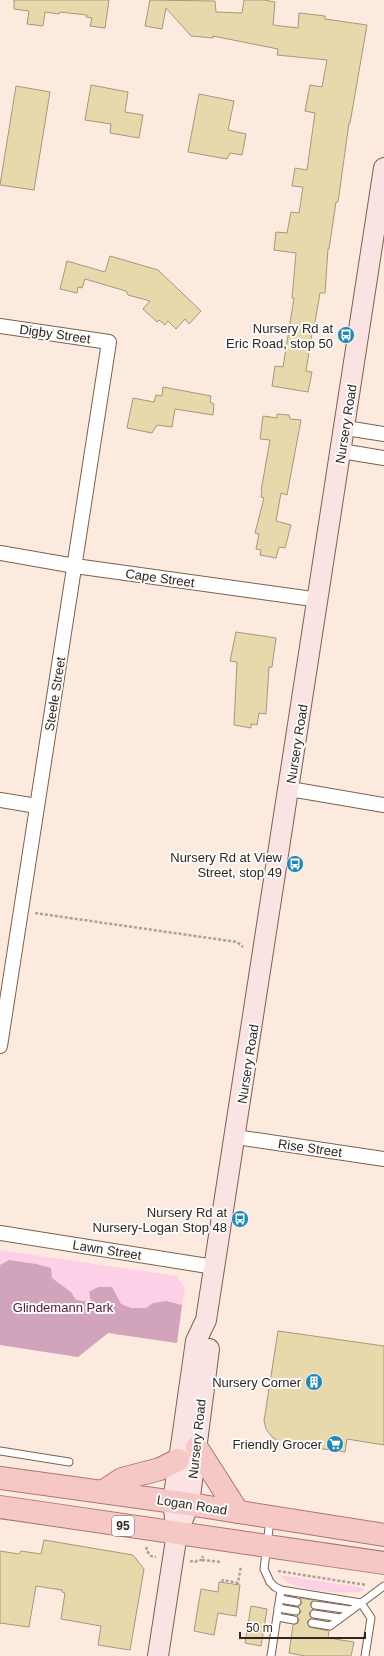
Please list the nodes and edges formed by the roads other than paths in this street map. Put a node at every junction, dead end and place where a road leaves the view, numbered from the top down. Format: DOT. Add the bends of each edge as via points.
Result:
graph roads {
  1 [pos="384,168"];
  2 [pos="0,326"];
  3 [pos="109,342"];
  4 [pos="346,428"];
  5 [pos="384,434"];
  6 [pos="342,451"];
  7 [pos="384,458"];
  8 [pos="0,553"];
  9 [pos="74,566"];
  10 [pos="320,600"];
  11 [pos="290,789"];
  12 [pos="0,800"];
  13 [pos="384,805"];
  14 [pos="37,806"];
  15 [pos="2,1010"];
  16 [pos="0,1046"];
  17 [pos="236,1137"];
  18 [pos="384,1159"];
  19 [pos="0,1233"];
  20 [pos="214,1267"];
  21 [pos="206,1320"];
  22 [pos="197,1448"];
  23 [pos="0,1451"];
  24 [pos="178,1460"];
  25 [pos="69,1462"];
  26 [pos="0,1478"];
  27 [pos="102,1492"];
  28 [pos="181,1503"];
  29 [pos="0,1507"];
  30 [pos="238,1512"];
  31 [pos="270,1517"];
  32 [pos="177,1533"];
  33 [pos="384,1535"];
  34 [pos="267,1546"];
  35 [pos="384,1563"];
  36 [pos="383,1587"];
  37 [pos="281,1590"];
  38 [pos="280,1599"];
  39 [pos="297,1602"];
  40 [pos="361,1603"];
  41 [pos="315,1605"];
  42 [pos="278,1608"];
  43 [pos="351,1610"];
  44 [pos="296,1611"];
  45 [pos="314,1614"];
  46 [pos="277,1617"];
  47 [pos="340,1618"];
  48 [pos="294,1620"];
  49 [pos="312,1623"];
  50 [pos="158,1656"];
  51 [pos="271,1656"];
  52 [pos="366,1656"];
  1 -- 4 [label="main road, Nursery Road"];
  2 -- 3 [label="street, Digby Street"];
  3 -- 9 [label="street, Steele Street"];
  4 -- 5 [label="street"];
  4 -- 6 [label="main road, Nursery Road"];
  6 -- 7 [label="street"];
  6 -- 10 [label="main road, Nursery Road"];
  8 -- 9 [label="street, Cape Street"];
  9 -- 10 [label="street, Cape Street"];
  9 -- 14 [label="street, Steele Street"];
  10 -- 11 [label="main road, Nursery Road"];
  11 -- 13 [label="street"];
  11 -- 17 [label="main road, Nursery Road"];
  12 -- 14 [label="street"];
  14 -- 15 [label="street, Steele Street"];
  15 -- 16 [label="street, Steele Street"];
  17 -- 18 [label="street, Rise Street"];
  17 -- 20 [label="main road, Nursery Road"];
  19 -- 20 [label="street, Lawn Street"];
  20 -- 21 [label="main road, Nursery Road"];
  21 -- 22 [label="main road, Nursery Road" via="209,1342"];
  21 -- 24 [label="main road, Nursery Road" via="196,1341"];
  22 -- 28 [label="main road, Nursery Road"];
  22 -- 30 [label="main road"];
  23 -- 25 [label="lane"];
  24 -- 27 [label="main road" via="160,1469 122,1479"];
  24 -- 28 [label="main road, Nursery Road"];
  26 -- 27 [label="main road, Logan Road"];
  27 -- 28 [label="main road, Logan Road"];
  28 -- 30 [label="main road, Logan Road"];
  28 -- 32 [label="main road, Nursery Road"];
  29 -- 32 [label="main road, 95"];
  30 -- 31 [label="main road, Logan Road"];
  31 -- 33 [label="main road, Logan Road"];
  31 -- 34 [label="lane"];
  32 -- 34 [label="main road, 95"];
  32 -- 50 [label="main road, Nursery Road"];
  34 -- 35 [label="main road, 95"];
  34 -- 37 [label="lane" via="264,1569 270,1582"];
  36 -- 40 [label="lane"];
  37 -- 38 [label="lane"];
  37 -- 40 [label="lane"];
  38 -- 39 [label="lane"];
  38 -- 42 [label="lane"];
  40 -- 43 [label="lane"];
  40 -- 52 [label="lane" via="371,1618"];
  41 -- 43 [label="lane"];
  42 -- 44 [label="lane"];
  42 -- 46 [label="lane"];
  43 -- 47 [label="lane"];
  45 -- 47 [label="lane"];
  46 -- 48 [label="lane"];
  46 -- 51 [label="lane"];
  47 -- 49 [label="lane" via="330,1626"];
}
